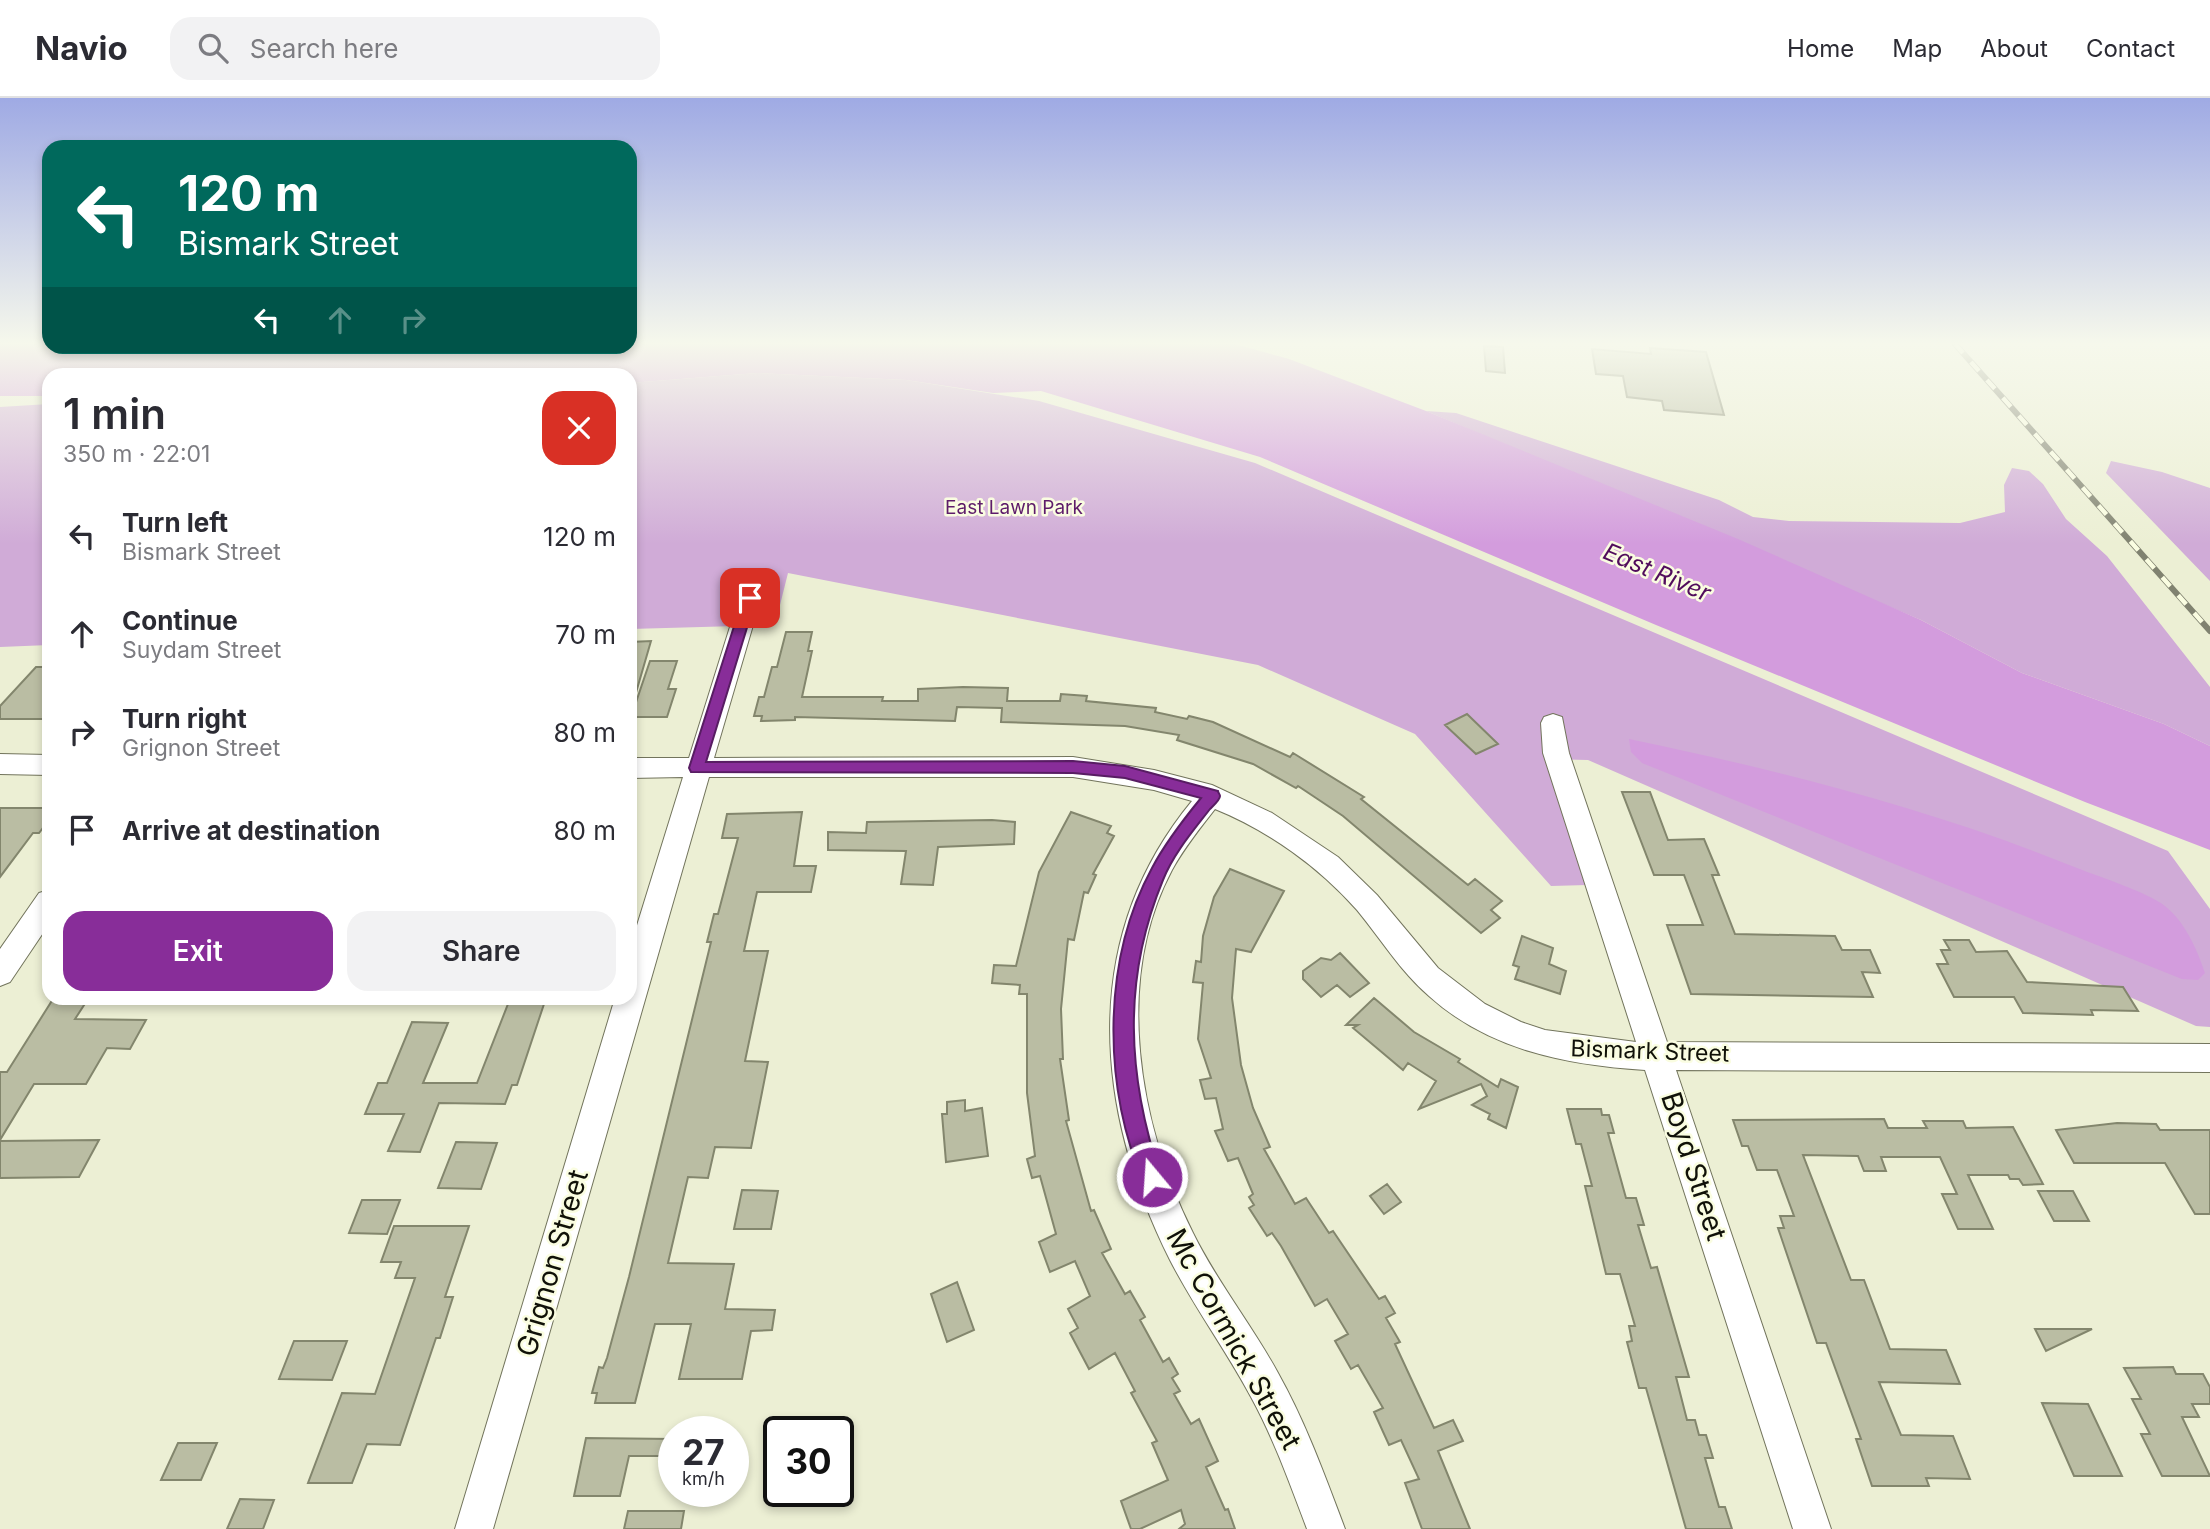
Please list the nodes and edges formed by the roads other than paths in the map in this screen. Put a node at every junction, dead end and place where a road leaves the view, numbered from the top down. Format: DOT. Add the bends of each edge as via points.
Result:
graph roads {
  1 [pos="750,598"];
  2 [pos="1553,723"];
  3 [pos="0,764"];
  4 [pos="42,765"];
  5 [pos="637,768"];
  6 [pos="697,768"];
  7 [pos="974,769"];
  8 [pos="1212,795"];
  9 [pos="42,911"];
  10 [pos="0,973"];
  11 [pos="637,973"];
  12 [pos="628,1005"];
  13 [pos="1657,1054"];
  14 [pos="2210,1058"];
  15 [pos="474,1529"];
  16 [pos="1326,1529"];
  17 [pos="1812,1529"];
  1 -- 6 [label="street, Grignon Street"];
  2 -- 13 [label="street, Boyd Street" via="1556,753"];
  3 -- 4 [label="street"];
  5 -- 6 [label="street"];
  6 -- 7 [label="street"];
  6 -- 11 [label="street, Grignon Street"];
  7 -- 8 [label="street, Bismark Street" via="1073,767 1125,772"];
  8 -- 13 [label="street, Bismark Street" via="1259,816 1330,866 1361,896 1418,967 1479,1017 1559,1048"];
  8 -- 16 [label="street, Mc Cormick Street" via="1158,872 1140,914 1124,996 1128,1088 1158,1197 1182,1249 1266,1389"];
  9 -- 10 [label="street"];
  12 -- 15 [label="street, Grignon Street"];
  13 -- 14 [label="street, Bismark Street"];
  13 -- 17 [label="street, Boyd Street"];
}
